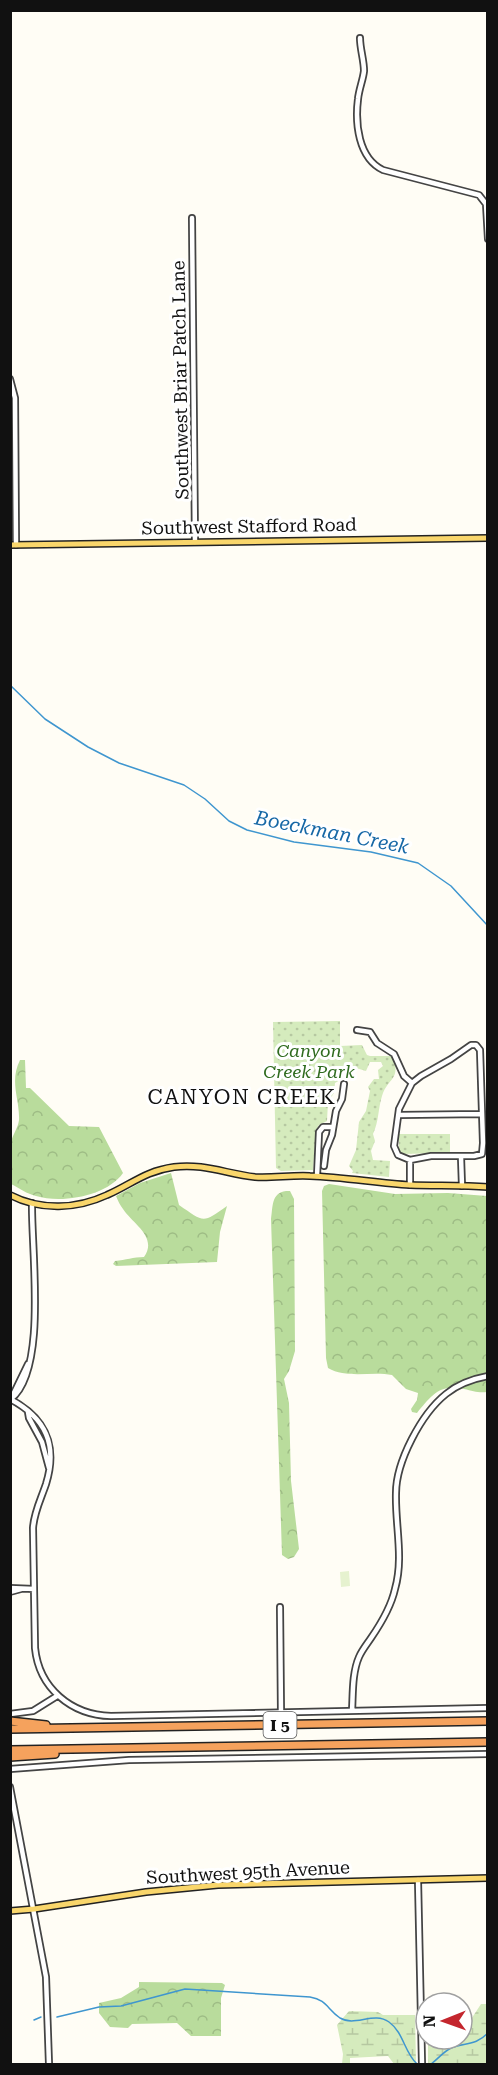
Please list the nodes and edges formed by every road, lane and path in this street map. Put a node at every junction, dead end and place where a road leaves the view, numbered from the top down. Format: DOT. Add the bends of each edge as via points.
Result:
graph roads {
  1 [pos="360,38"];
  2 [pos="192,218"];
  3 [pos="488,239"];
  4 [pos="10,379"];
  5 [pos="488,537"];
  6 [pos="195,542"];
  7 [pos="13,545"];
  8 [pos="357,1030"];
  9 [pos="412,1083"];
  10 [pos="344,1084"];
  11 [pos="482,1114"];
  12 [pos="399,1115"];
  13 [pos="333,1127"];
  14 [pos="462,1157"];
  15 [pos="410,1160"];
  16 [pos="324,1166"];
  17 [pos="317,1176"];
  18 [pos="410,1185"];
  19 [pos="462,1186"];
  20 [pos="488,1187"];
  21 [pos="10,1195"];
  22 [pos="32,1203"];
  23 [pos="488,1376"];
  24 [pos="11,1399"];
  25 [pos="34,1588"];
  26 [pos="10,1590"];
  27 [pos="280,1607"];
  28 [pos="57,1696"];
  29 [pos="488,1708"];
  30 [pos="352,1711"];
  31 [pos="281,1713"];
  32 [pos="10,1714"];
  33 [pos="10,1721"];
  34 [pos="488,1721"];
  35 [pos="72,1728"];
  36 [pos="10,1730"];
  37 [pos="488,1742"];
  38 [pos="111,1749"];
  39 [pos="10,1750"];
  40 [pos="488,1754"];
  41 [pos="10,1757"];
  42 [pos="10,1769"];
  43 [pos="10,1787"];
  44 [pos="488,1878"];
  45 [pos="418,1880"];
  46 [pos="34,1909"];
  47 [pos="10,1911"];
  48 [pos="50,2064"];
  49 [pos="423,2064"];
  1 -- 3 [label="street" via="364,70 357,108 366,156 382,170 479,195 486,204"];
  2 -- 6 [label="street, Southwest Briar Patch Lane"];
  4 -- 7 [label="street" via="15,398"];
  5 -- 6 [label="main road, Southwest Stafford Road"];
  6 -- 7 [label="main road, Southwest Stafford Road"];
  8 -- 9 [label="street" via="370,1032 377,1043 392,1051 404,1077"];
  9 -- 11 [label="street" via="476,1045 480,1050"];
  9 -- 12 [label="street"];
  10 -- 13 [label="street"];
  11 -- 12 [label="street"];
  11 -- 14 [label="street" via="482,1154"];
  12 -- 15 [label="street" via="394,1150"];
  13 -- 16 [label="street"];
  13 -- 17 [label="street" via="323,1127 319,1132"];
  14 -- 15 [label="street"];
  14 -- 19 [label="street"];
  15 -- 18 [label="street"];
  17 -- 18 [label="main road"];
  17 -- 22 [label="main road" via="257,1177 205,1167 175,1167 137,1178 82,1204"];
  18 -- 19 [label="main road"];
  19 -- 20 [label="main road"];
  21 -- 22 [label="main road"];
  22 -- 24 [label="street" via="34,1334 28,1371"];
  23 -- 30 [label="street" via="466,1382 444,1395 425,1417 407,1452 396,1485 397,1581 388,1609 359,1656"];
  24 -- 25 [label="street" via="33,1413 47,1436 52,1455 34,1513"];
  25 -- 26 [label="street"];
  25 -- 28 [label="street" via="37,1661"];
  27 -- 31 [label="street"];
  28 -- 31 [label="street" via="76,1708 99,1715"];
  28 -- 32 [label="street" via="33,1711"];
  29 -- 30 [label="street"];
  30 -- 31 [label="street"];
  33 -- 35 [label="highway, I 5"];
  34 -- 35 [label="highway, I 5"];
  35 -- 36 [label="highway, I 5"];
  37 -- 38 [label="highway, I 5"];
  38 -- 39 [label="highway, I 5"];
  38 -- 41 [label="highway, I 5"];
  40 -- 42 [label="street" via="129,1760"];
  43 -- 46 [label="street"];
  44 -- 45 [label="main road, Southwest 95th Avenue"];
  45 -- 46 [label="main road, Southwest 95th Avenue" via="194,1887"];
  45 -- 49 [label="street"];
  46 -- 47 [label="main road, Southwest 95th Avenue"];
  46 -- 48 [label="street" via="47,1987"];
}
